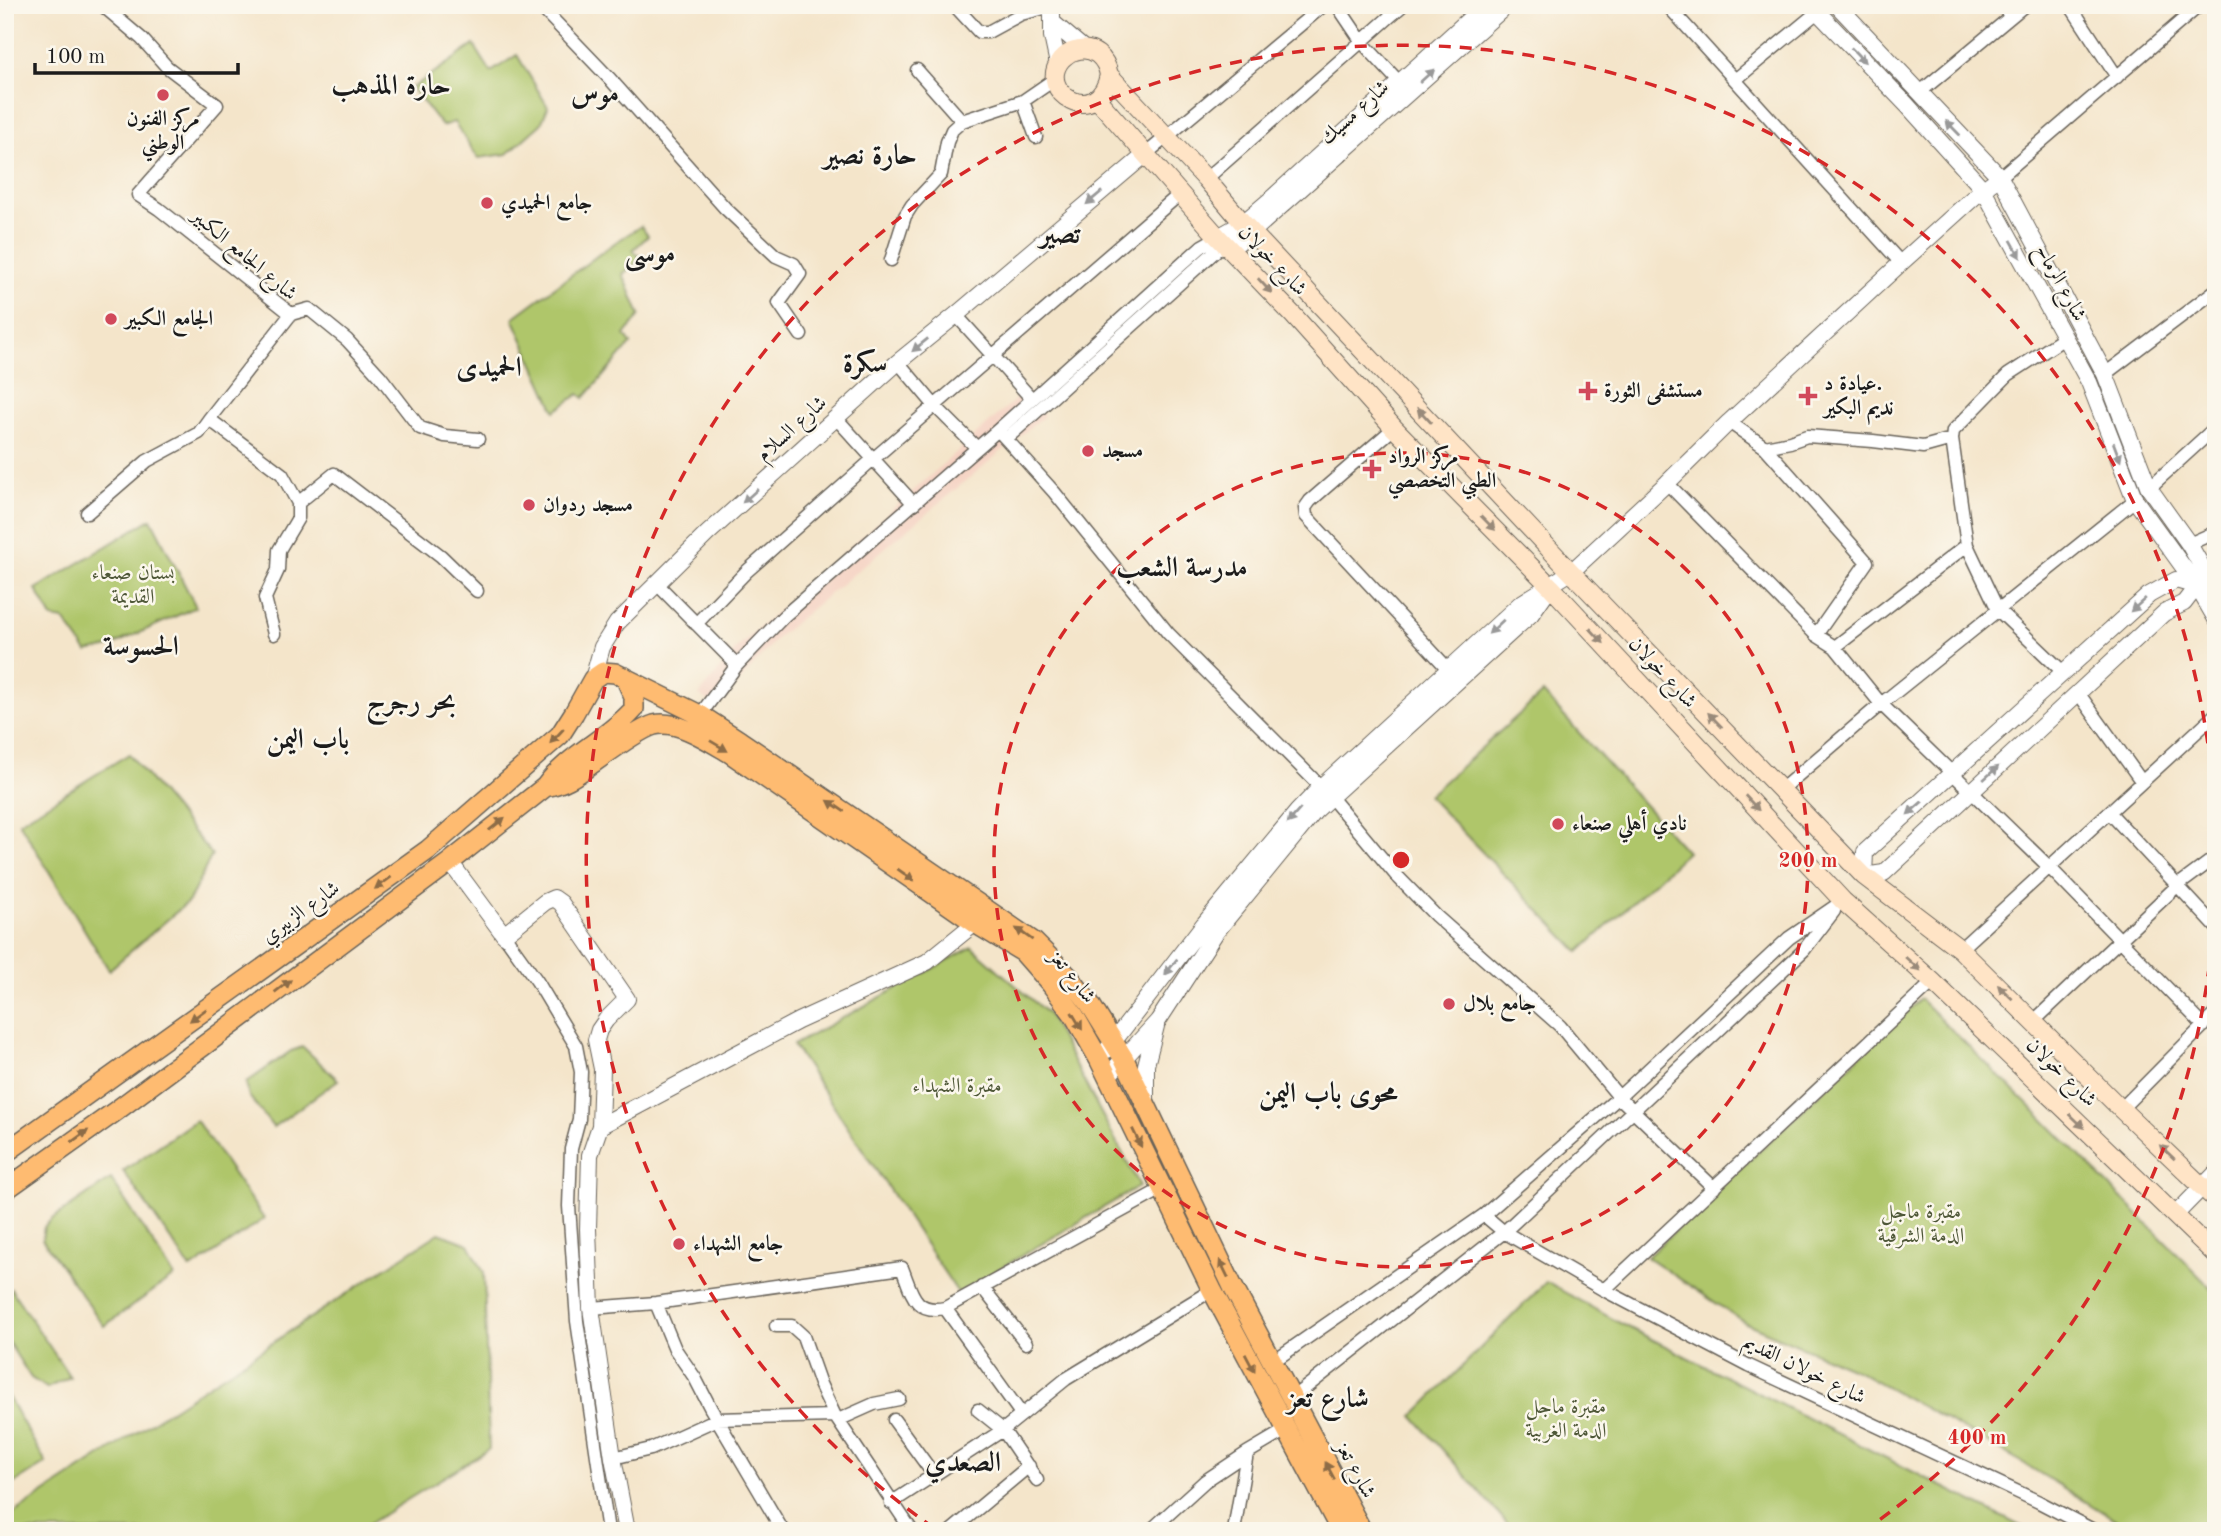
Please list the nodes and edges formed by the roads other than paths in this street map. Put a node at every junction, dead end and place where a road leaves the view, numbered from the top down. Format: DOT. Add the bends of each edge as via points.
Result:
graph roads {
  1 [pos="102,5"];
  2 [pos="539,5"];
  3 [pos="954,5"];
  4 [pos="1324,5"];
  5 [pos="1337,5"];
  6 [pos="1403,5"];
  7 [pos="1485,5"];
  8 [pos="1507,5"];
  9 [pos="1667,5"];
  10 [pos="1837,5"];
  11 [pos="2001,5"];
  12 [pos="2025,5"];
  13 [pos="2070,5"];
  14 [pos="2200,5"];
  15 [pos="1818,8"];
  16 [pos="1052,11"];
  17 [pos="2011,16"];
  18 [pos="1362,42"];
  19 [pos="1084,49"];
  20 [pos="916,70"];
  21 [pos="1057,71"];
  22 [pos="1109,75"];
  23 [pos="2117,77"];
  24 [pos="1735,80"];
  25 [pos="1400,83"];
  26 [pos="1919,93"];
  27 [pos="1097,99"];
  28 [pos="1023,101"];
  29 [pos="1135,101"];
  30 [pos="1115,118"];
  31 [pos="962,121"];
  32 [pos="1166,136"];
  33 [pos="1036,137"];
  34 [pos="1146,154"];
  35 [pos="2000,177"];
  36 [pos="1206,179"];
  37 [pos="1983,189"];
  38 [pos="1181,193"];
  39 [pos="1248,228"];
  40 [pos="1222,241"];
  41 [pos="891,260"];
  42 [pos="1901,263"];
  43 [pos="2216,290"];
  44 [pos="1312,295"];
  45 [pos="291,314"];
  46 [pos="1293,315"];
  47 [pos="956,316"];
  48 [pos="801,335"];
  49 [pos="2066,337"];
  50 [pos="992,358"];
  51 [pos="898,362"];
  52 [pos="2105,374"];
  53 [pos="1031,398"];
  54 [pos="935,406"];
  55 [pos="836,418"];
  56 [pos="209,419"];
  57 [pos="1729,422"];
  58 [pos="2216,427"];
  59 [pos="1394,428"];
  60 [pos="1002,434"];
  61 [pos="478,439"];
  62 [pos="1952,439"];
  63 [pos="1765,447"];
  64 [pos="977,448"];
  65 [pos="872,460"];
  66 [pos="1667,483"];
  67 [pos="2149,488"];
  68 [pos="2135,500"];
  69 [pos="298,503"];
  70 [pos="914,504"];
  71 [pos="87,513"];
  72 [pos="2216,532"];
  73 [pos="2189,544"];
  74 [pos="1967,545"];
  75 [pos="1571,572"];
  76 [pos="657,584"];
  77 [pos="1551,586"];
  78 [pos="2208,587"];
  79 [pos="477,591"];
  80 [pos="1998,610"];
  81 [pos="2216,619"];
  82 [pos="696,624"];
  83 [pos="274,634"];
  84 [pos="1816,635"];
  85 [pos="1835,647"];
  86 [pos="737,665"];
  87 [pos="1450,671"];
  88 [pos="2064,673"];
  89 [pos="625,677"];
  90 [pos="593,679"];
  91 [pos="2079,694"];
  92 [pos="1881,704"];
  93 [pos="700,715"];
  94 [pos="2216,715"];
  95 [pos="1952,775"];
  96 [pos="2142,782"];
  97 [pos="545,787"];
  98 [pos="1782,789"];
  99 [pos="1325,791"];
  100 [pos="1970,792"];
  101 [pos="2109,812"];
  102 [pos="2216,857"];
  103 [pos="450,862"];
  104 [pos="2049,867"];
  105 [pos="1864,876"];
  106 [pos="2177,887"];
  107 [pos="1843,901"];
  108 [pos="975,923"];
  109 [pos="2216,927"];
  110 [pos="1210,928"];
  111 [pos="504,935"];
  112 [pos="2119,940"];
  113 [pos="1960,949"];
  114 [pos="1933,982"];
  115 [pos="2216,1013"];
  116 [pos="1158,1021"];
  117 [pos="2034,1021"];
  118 [pos="2204,1026"];
  119 [pos="1119,1051"];
  120 [pos="1103,1068"];
  121 [pos="1619,1097"];
  122 [pos="1146,1107"];
  123 [pos="1634,1110"];
  124 [pos="2121,1110"];
  125 [pos="600,1126"];
  126 [pos="36,1131"];
  127 [pos="5,1153"];
  128 [pos="41,1163"];
  129 [pos="2216,1173"];
  130 [pos="2203,1186"];
  131 [pos="1714,1188"];
  132 [pos="1162,1189"];
  133 [pos="5,1190"];
  134 [pos="2216,1200"];
  135 [pos="1484,1215"];
  136 [pos="2175,1215"];
  137 [pos="1504,1232"];
  138 [pos="2216,1255"];
  139 [pos="982,1287"];
  140 [pos="1212,1290"];
  141 [pos="1604,1290"];
  142 [pos="656,1303"];
  143 [pos="592,1308"];
  144 [pos="945,1308"];
  145 [pos="776,1326"];
  146 [pos="1026,1343"];
  147 [pos="1272,1362"];
  148 [pos="899,1399"];
  149 [pos="1292,1399"];
  150 [pos="978,1410"];
  151 [pos="1022,1415"];
  152 [pos="836,1418"];
  153 [pos="717,1419"];
  154 [pos="894,1420"];
  155 [pos="1003,1430"];
  156 [pos="1286,1430"];
  157 [pos="1247,1453"];
  158 [pos="613,1458"];
  159 [pos="1030,1466"];
  160 [pos="934,1475"];
  161 [pos="1037,1480"];
  162 [pos="891,1503"];
  163 [pos="608,1531"];
  164 [pos="627,1531"];
  165 [pos="783,1531"];
  166 [pos="912,1531"];
  167 [pos="951,1531"];
  168 [pos="1150,1531"];
  169 [pos="1234,1531"];
  170 [pos="1341,1531"];
  171 [pos="1362,1531"];
  172 [pos="2095,1531"];
  1 -- 45 [label="street, شارع الجامع الكبير" via="167,67 217,105 138,195"];
  2 -- 48 [label="street" via="724,208 776,256 794,264 800,274 779,303"];
  3 -- 16 [label="street" via="979,32 988,32 1021,14"];
  4 -- 32 [label="street"];
  5 -- 18 [label="street"];
  6 -- 18 [label="street"];
  7 -- 25 [label="street, شارع مسيك"];
  39 -- 8 [label="street, شارع مسيك, one-way"];
  9 -- 24 [label="street"];
  10 -- 26 [label="street, شارع الرماح"];
  11 -- 17 [label="street"];
  12 -- 17 [label="street"];
  13 -- 23 [label="street"];
  14 -- 23 [label="street"];
  15 -- 24 [label="street"];
  15 -- 37 [label="street, شارع الرماح, one-way"];
  16 -- 19 [label="street"];
  16 -- 21 [label="street"];
  17 -- 26 [label="street"];
  18 -- 25 [label="street"];
  18 -- 36 [label="street"];
  19 -- 21 [label="main road" via="1064,56"];
  19 -- 22 [label="main road" via="1104,60"];
  20 -- 31 [label="street"];
  21 -- 27 [label="main road" via="1062,95 1078,103"];
  21 -- 28 [label="street"];
  22 -- 27 [label="main road" via="1106,89"];
  22 -- 29 [label="main road, شارع خولان"];
  23 -- 35 [label="street"];
  24 -- 42 [label="street"];
  25 -- 39 [label="street, شارع مسيك"];
  35 -- 26 [label="street, شارع الرماح, one-way"];
  27 -- 30 [label="main road, شارع خولان"];
  28 -- 31 [label="street"];
  28 -- 33 [label="street"];
  29 -- 30 [label="main road" via="1118,102"];
  29 -- 32 [label="main road, شارع خولان"];
  30 -- 34 [label="main road, شارع خولان"];
  31 -- 41 [label="street" via="947,142 941,174 905,216"];
  32 -- 34 [label="street"];
  32 -- 36 [label="main road, شارع خولان"];
  34 -- 38 [label="main road, شارع خولان"];
  34 -- 47 [label="street, شارع السلام, one-way"];
  35 -- 37 [label="street"];
  35 -- 52 [label="street, شارع الرماح"];
  36 -- 39 [label="main road, شارع خولان"];
  37 -- 42 [label="street"];
  37 -- 49 [label="street, شارع الرماح, one-way"];
  38 -- 40 [label="main road, شارع خولان"];
  38 -- 50 [label="street"];
  39 -- 40 [label="street, شارع مسيك"];
  39 -- 44 [label="main road, شارع خولان"];
  40 -- 46 [label="main road, شارع خولان, one-way"];
  40 -- 53 [label="street" via="1202,246"];
  40 -- 60 [label="street"];
  42 -- 57 [label="street"];
  43 -- 52 [label="street"];
  44 -- 46 [label="main road"];
  75 -- 44 [label="main road, شارع خولان, one-way"];
  45 -- 56 [label="street, شارع الجامع الكبير"];
  45 -- 61 [label="street" via="309,309 347,340 420,428"];
  46 -- 59 [label="main road, شارع خولان"];
  47 -- 50 [label="street"];
  47 -- 51 [label="street, شارع السلام, one-way"];
  49 -- 62 [label="street" via="2008,375 1953,431"];
  49 -- 68 [label="street, شارع الرماح, one-way" via="2089,382"];
  50 -- 53 [label="street"];
  50 -- 54 [label="street"];
  51 -- 54 [label="street"];
  51 -- 55 [label="street, شارع السلام"];
  52 -- 67 [label="street, شارع الرماح"];
  53 -- 60 [label="street"];
  54 -- 64 [label="street"];
  54 -- 65 [label="street"];
  55 -- 65 [label="street"];
  55 -- 76 [label="street, شارع السلام, one-way"];
  56 -- 69 [label="street" via="282,474"];
  56 -- 71 [label="street, شارع الجامع الكبير" via="199,433 147,461"];
  57 -- 63 [label="street"];
  57 -- 66 [label="street"];
  58 -- 67 [label="street"];
  59 -- 77 [label="main road, شارع خولان, one-way"];
  59 -- 87 [label="street" via="1310,501 1306,516"];
  60 -- 64 [label="street"];
  60 -- 99 [label="street" via="1168,633"];
  62 -- 63 [label="street" via="1923,447 1807,436"];
  62 -- 74 [label="street"];
  63 -- 84 [label="street" via="1867,562"];
  64 -- 70 [label="street"];
  65 -- 70 [label="street"];
  65 -- 82 [label="street" via="746,572"];
  66 -- 75 [label="street"];
  66 -- 84 [label="street"];
  67 -- 68 [label="street"];
  67 -- 73 [label="street, شارع الرماح"];
  68 -- 78 [label="street, شارع الرماح"];
  68 -- 80 [label="street"];
  69 -- 79 [label="street" via="334,474 441,556"];
  69 -- 83 [label="street" via="298,518 279,550 278,570 265,598"];
  70 -- 86 [label="street" via="784,616"];
  72 -- 73 [label="street"];
  73 -- 78 [label="street, شارع الرماح"];
  74 -- 80 [label="street"];
  74 -- 85 [label="street"];
  75 -- 77 [label="street"];
  98 -- 75 [label="main road, شارع خولان, one-way"];
  76 -- 82 [label="street"];
  76 -- 90 [label="street, شارع السلام" via="617,623 602,647"];
  77 -- 87 [label="street, one-way" via="1520,604"];
  77 -- 99 [label="street" via="1531,614"];
  77 -- 107 [label="main road, شارع خولان, one-way"];
  78 -- 81 [label="street, شارع الرماح"];
  78 -- 88 [label="street, one-way" via="2176,580 2149,595"];
  78 -- 91 [label="street" via="2164,613"];
  80 -- 88 [label="street"];
  80 -- 92 [label="street"];
  82 -- 86 [label="street"];
  84 -- 85 [label="street"];
  85 -- 92 [label="street"];
  86 -- 93 [label="street"];
  87 -- 99 [label="street"];
  88 -- 95 [label="street"];
  89 -- 90 [label="main road" via="603,672"];
  89 -- 93 [label="main road, شارع تعز"];
  89 -- 97 [label="main road" via="634,709 556,771"];
  90 -- 126 [label="main road, شارع الزبيري, one-way" via="560,735 428,850"];
  91 -- 96 [label="street"];
  100 -- 91 [label="street, one-way"];
  92 -- 95 [label="street"];
  92 -- 98 [label="street"];
  119 -- 93 [label="main road, شارع تعز, one-way" via="1076,986 1034,942"];
  94 -- 96 [label="street"];
  95 -- 100 [label="street"];
  95 -- 105 [label="street, one-way" via="1866,852"];
  96 -- 101 [label="street"];
  103 -- 97 [label="main road, one-way"];
  97 -- 108 [label="main road, شارع تعز, one-way" via="561,784 655,725 680,727 730,753"];
  98 -- 105 [label="main road, شارع خولان"];
  99 -- 110 [label="street" via="1297,812"];
  99 -- 121 [label="street" via="1395,874 1560,1026"];
  100 -- 104 [label="street"];
  100 -- 105 [label="street" via="1884,873"];
  101 -- 104 [label="street"];
  101 -- 106 [label="street"];
  102 -- 106 [label="street"];
  103 -- 111 [label="street"];
  128 -- 103 [label="main road, one-way"];
  104 -- 112 [label="street"];
  104 -- 113 [label="street"];
  105 -- 107 [label="main road"];
  105 -- 113 [label="main road, شارع خولان"];
  106 -- 109 [label="street"];
  106 -- 112 [label="street"];
  107 -- 114 [label="main road, شارع خولان, one-way"];
  107 -- 121 [label="street" via="1789,938"];
  107 -- 123 [label="street" via="1804,950"];
  108 -- 120 [label="main road, شارع تعز, one-way" via="1023,952 1074,1015"];
  108 -- 125 [label="street" via="927,962 798,1021"];
  110 -- 116 [label="street"];
  110 -- 119 [label="street, one-way"];
  111 -- 125 [label="street" via="554,898 627,999 606,1020 596,1040 603,1069"];
  111 -- 163 [label="street" via="576,1046 582,1072 579,1119 571,1149 569,1206 577,1321"];
  112 -- 117 [label="street"];
  112 -- 118 [label="street"];
  117 -- 113 [label="main road, شارع خولان, one-way"];
  114 -- 131 [label="street"];
  114 -- 136 [label="main road, شارع خولان, one-way"];
  115 -- 118 [label="street"];
  116 -- 119 [label="street"];
  116 -- 122 [label="street" via="1146,1065"];
  117 -- 124 [label="main road, شارع خولان"];
  118 -- 124 [label="street"];
  119 -- 120 [label="street"];
  119 -- 122 [label="main road, شارع تعز"];
  120 -- 132 [label="main road, شارع تعز, one-way"];
  121 -- 123 [label="street"];
  121 -- 135 [label="street"];
  147 -- 122 [label="main road, شارع تعز, one-way"];
  123 -- 131 [label="street"];
  123 -- 137 [label="street"];
  130 -- 124 [label="main road, شارع خولان, one-way"];
  125 -- 143 [label="street" via="590,1154"];
  126 -- 127 [label="main road, شارع الزبيري"];
  126 -- 128 [label="main road" via="54,1139"];
  128 -- 133 [label="main road"];
  129 -- 130 [label="street"];
  130 -- 134 [label="main road, شارع خولان"];
  130 -- 136 [label="street"];
  131 -- 141 [label="street"];
  132 -- 139 [label="street"];
  132 -- 140 [label="main road, شارع تعز"];
  135 -- 137 [label="street, شارع خولان القديم"];
  135 -- 147 [label="street"];
  136 -- 138 [label="main road, شارع خولان"];
  137 -- 141 [label="street, شارع خولان القديم"];
  137 -- 149 [label="street"];
  139 -- 144 [label="street"];
  139 -- 146 [label="street"];
  140 -- 151 [label="street" via="1066,1379"];
  140 -- 156 [label="main road, شارع تعز, one-way"];
  141 -- 172 [label="street, شارع خولان القديم" via="1749,1366"];
  142 -- 143 [label="street"];
  142 -- 144 [label="street" via="902,1268 919,1306 930,1311"];
  142 -- 153 [label="street" via="675,1349"];
  143 -- 158 [label="street"];
  144 -- 151 [label="street"];
  145 -- 152 [label="street" via="792,1326 803,1336"];
  147 -- 149 [label="main road, شارع تعز"];
  148 -- 152 [label="street"];
  171 -- 149 [label="main road, شارع تعز, one-way"];
  150 -- 155 [label="street"];
  151 -- 155 [label="street"];
  152 -- 153 [label="street"];
  152 -- 162 [label="street"];
  153 -- 158 [label="street" via="651,1449"];
  153 -- 165 [label="street"];
  154 -- 160 [label="street"];
  155 -- 159 [label="street"];
  155 -- 160 [label="street"];
  156 -- 157 [label="street"];
  156 -- 170 [label="main road, شارع تعز"];
  157 -- 168 [label="street" via="1205,1481"];
  157 -- 169 [label="street"];
  158 -- 164 [label="street"];
  159 -- 161 [label="street"];
  159 -- 167 [label="street"];
  160 -- 162 [label="street"];
  162 -- 166 [label="street"];
}
